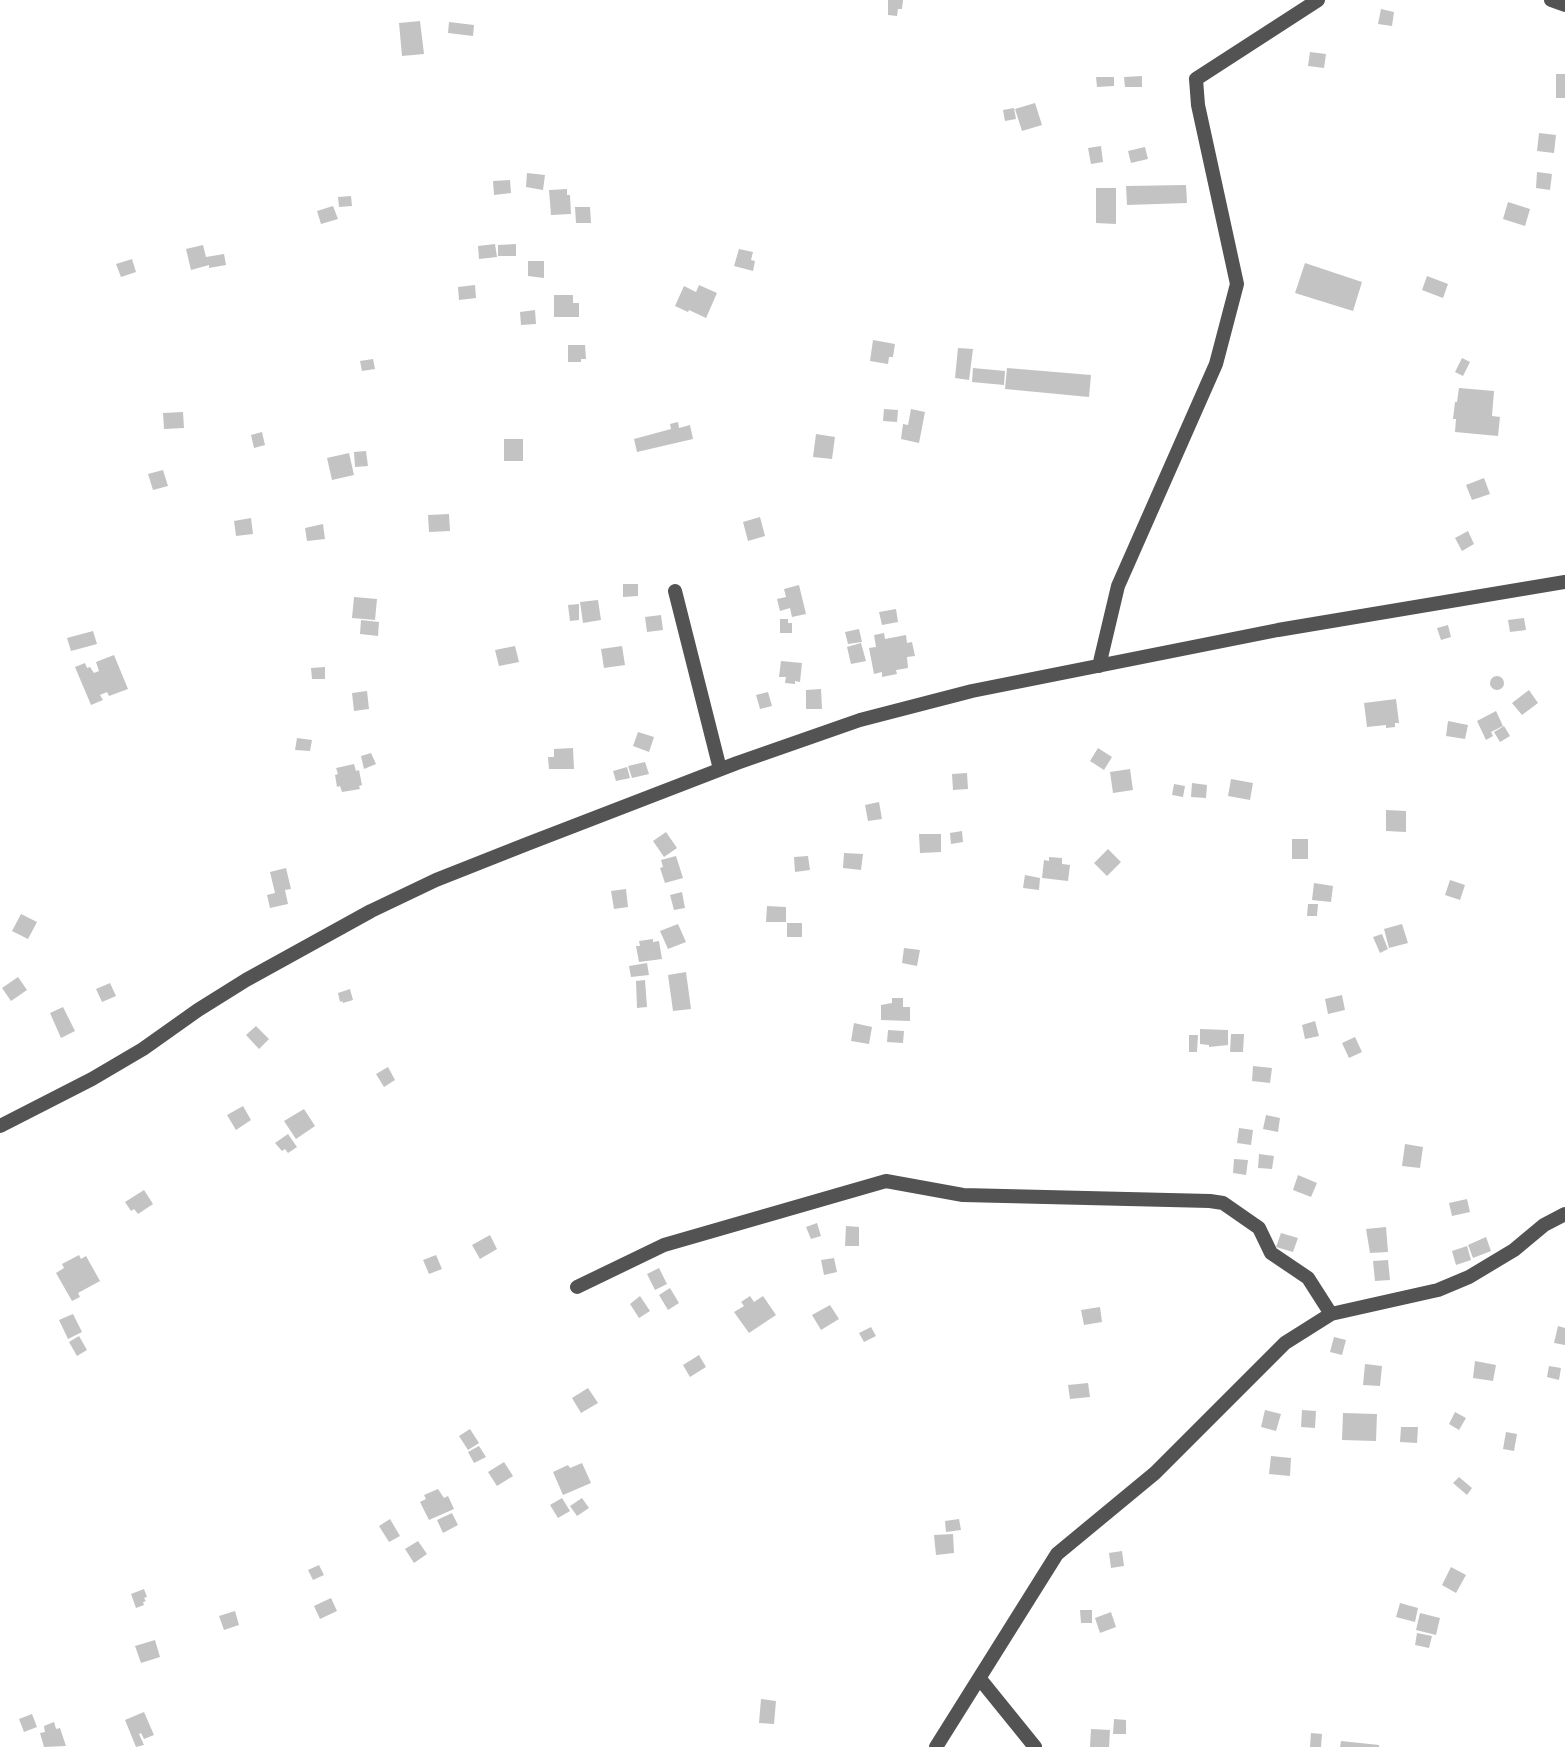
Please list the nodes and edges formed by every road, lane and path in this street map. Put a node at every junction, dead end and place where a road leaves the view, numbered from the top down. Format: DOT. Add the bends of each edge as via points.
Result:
graph roads {
  1 [pos="1318,0"];
  2 [pos="1565,582"];
  3 [pos="675,591"];
  4 [pos="1099,666"];
  5 [pos="720,769"];
  6 [pos="0,1126"];
  7 [pos="1565,1214"];
  8 [pos="577,1287"];
  9 [pos="1331,1314"];
  10 [pos="980,1678"];
  11 [pos="936,1747"];
  12 [pos="1035,1747"];
  1 -- 4 [label="street" via="1196,79 1237,284 1216,364 1121,579"];
  2 -- 4 [label="street" via="1278,630"];
  3 -- 5 [label="street"];
  4 -- 5 [label="street" via="972,691 860,720"];
  5 -- 6 [label="street" via="436,880 371,911 246,981 102,1073"];
  7 -- 9 [label="street" via="1458,1282"];
  8 -- 9 [label="street" via="664,1245 886,1181 963,1195 1223,1203 1259,1228 1271,1253 1308,1278"];
  9 -- 10 [label="street" via="1285,1343 1156,1473 1058,1554"];
  10 -- 11 [label="street"];
  10 -- 12 [label="street"];
}
